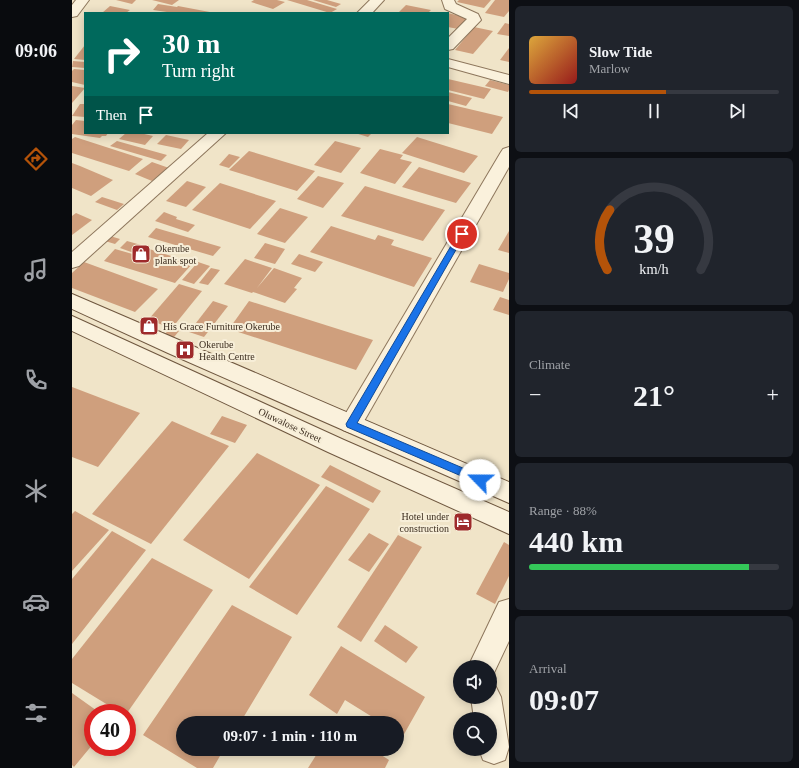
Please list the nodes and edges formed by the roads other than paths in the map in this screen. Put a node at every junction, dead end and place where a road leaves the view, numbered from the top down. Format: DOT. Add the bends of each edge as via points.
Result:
graph roads {
  1 [pos="83,0"];
  2 [pos="378,0"];
  3 [pos="448,0"];
  4 [pos="365,12"];
  5 [pos="72,13"];
  6 [pos="449,45"];
  7 [pos="449,63"];
  8 [pos="509,80"];
  9 [pos="217,134"];
  10 [pos="509,152"];
  11 [pos="72,262"];
  12 [pos="72,301"];
  13 [pos="72,323"];
  14 [pos="351,424"];
  15 [pos="509,492"];
  16 [pos="509,523"];
  17 [pos="509,611"];
  18 [pos="485,660"];
  1 -- 5 [label="street"];
  2 -- 4 [label="street"];
  3 -- 6 [label="street" via="450,6 473,17 474,20"];
  7 -- 8 [label="street"];
  9 -- 11 [label="street"];
  10 -- 14 [label="street"];
  12 -- 14 [label="street"];
  13 -- 16 [label="street, Oluwalose Street"];
  14 -- 15 [label="street"];
  17 -- 18 [label="street"];
}
